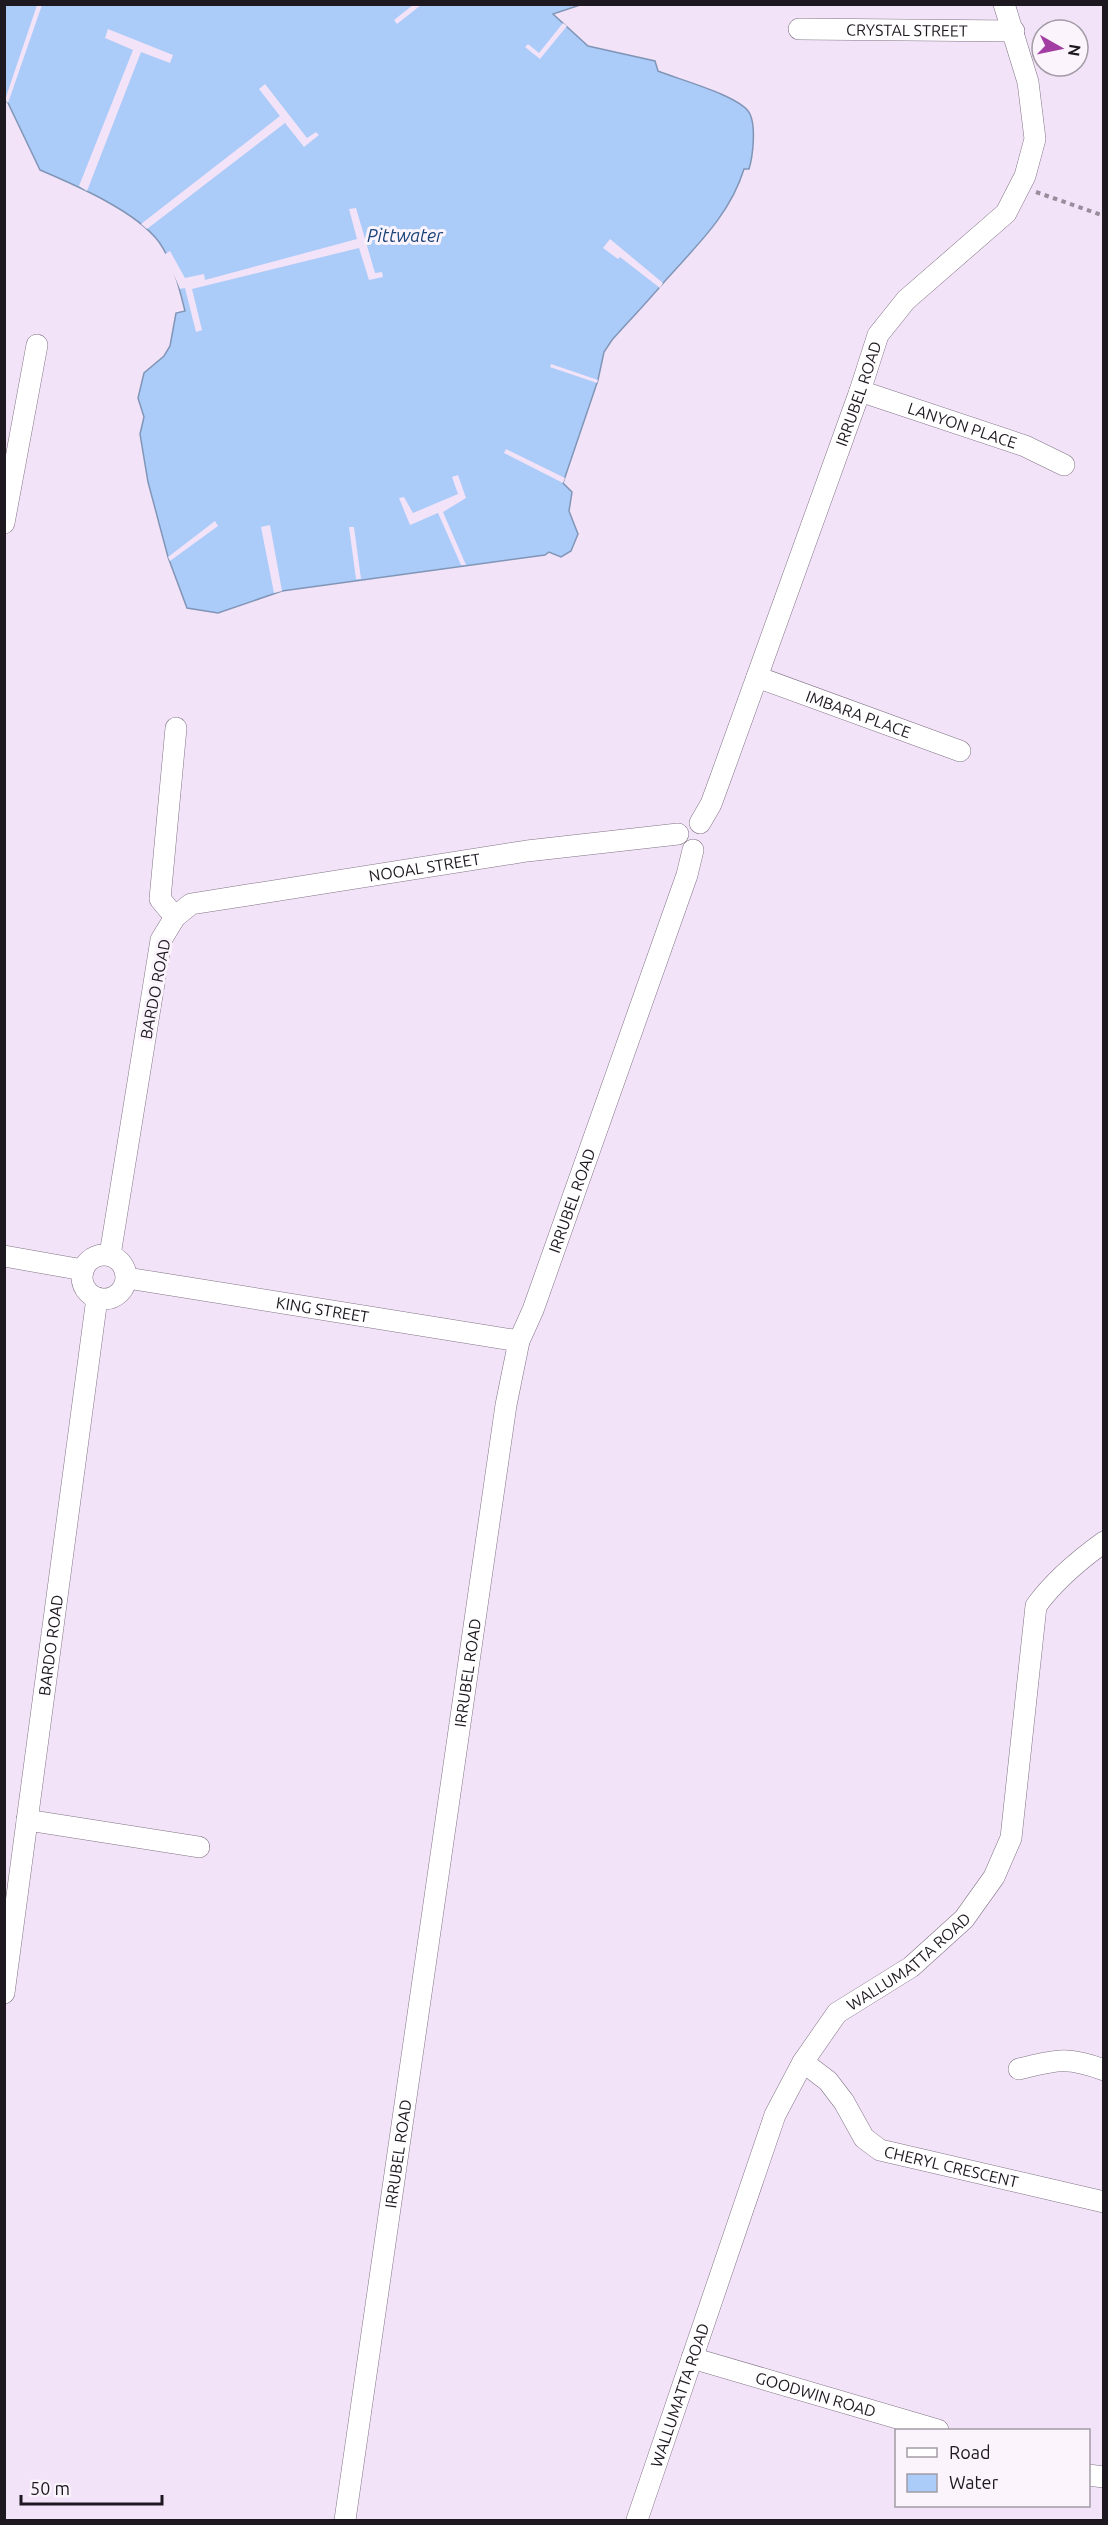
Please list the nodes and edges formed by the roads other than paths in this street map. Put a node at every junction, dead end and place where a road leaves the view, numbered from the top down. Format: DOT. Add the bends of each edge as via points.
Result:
graph roads {
  1 [pos="1004,4"];
  2 [pos="799,29"];
  3 [pos="1014,31"];
  4 [pos="36,345"];
  5 [pos="860,391"];
  6 [pos="10,454"];
  7 [pos="1064,465"];
  8 [pos="4,524"];
  9 [pos="758,677"];
  10 [pos="176,728"];
  11 [pos="960,751"];
  12 [pos="700,823"];
  13 [pos="678,834"];
  14 [pos="693,850"];
  15 [pos="175,917"];
  16 [pos="110,1255"];
  17 [pos="4,1256"];
  18 [pos="83,1270"];
  19 [pos="127,1278"];
  20 [pos="97,1298"];
  21 [pos="519,1341"];
  22 [pos="1104,1542"];
  23 [pos="27,1820"];
  24 [pos="199,1846"];
  25 [pos="4,1993"];
  26 [pos="803,2062"];
  27 [pos="1019,2069"];
  28 [pos="1104,2070"];
  29 [pos="1104,2202"];
  30 [pos="692,2358"];
  31 [pos="935,2429"];
  32 [pos="345,2520"];
  33 [pos="637,2520"];
  1 -- 3 [label="street, IRRUBEL ROAD"];
  2 -- 3 [label="street, CRYSTAL STREET"];
  3 -- 5 [label="street, IRRUBEL ROAD" via="1028,82 1035,139 1025,176 1006,213 906,300 878,335"];
  4 -- 6 [label="street"];
  5 -- 7 [label="street, LANYON PLACE" via="1025,446"];
  5 -- 9 [label="street, IRRUBEL ROAD"];
  6 -- 8 [label="street"];
  9 -- 11 [label="street, IMBARA PLACE"];
  9 -- 12 [label="street, IRRUBEL ROAD" via="711,804"];
  10 -- 15 [label="street, BARDO ROAD" via="160,899"];
  12 -- 13 [label="street" via="688,821"];
  12 -- 14 [label="street" via="707,838"];
  13 -- 14 [label="street" via="682,845"];
  13 -- 15 [label="street, NOOAL STREET" via="527,851 190,904"];
  14 -- 21 [label="street, IRRUBEL ROAD"];
  15 -- 16 [label="street, BARDO ROAD" via="161,940"];
  16 -- 18 [label="street" via="91,1259"];
  16 -- 19 [label="street" via="122,1262"];
  17 -- 18 [label="street"];
  18 -- 20 [label="street" via="86,1290"];
  19 -- 20 [label="street" via="114,1297"];
  19 -- 21 [label="street, KING STREET"];
  20 -- 23 [label="street, BARDO ROAD"];
  21 -- 32 [label="street, IRRUBEL ROAD"];
  22 -- 26 [label="street, WALLUMATTA ROAD" via="1080,1560 1036,1606 1011,1838 994,1877 964,1919 911,1967 837,2013"];
  23 -- 24 [label="street"];
  23 -- 25 [label="street, BARDO ROAD"];
  26 -- 29 [label="street, CHERYL CRESCENT" via="828,2081 864,2138 880,2150"];
  26 -- 30 [label="street, WALLUMATTA ROAD" via="775,2115"];
  27 -- 28 [label="street" via="1061,2059"];
  30 -- 31 [label="street, GOODWIN ROAD"];
  30 -- 33 [label="street, WALLUMATTA ROAD"];
}
